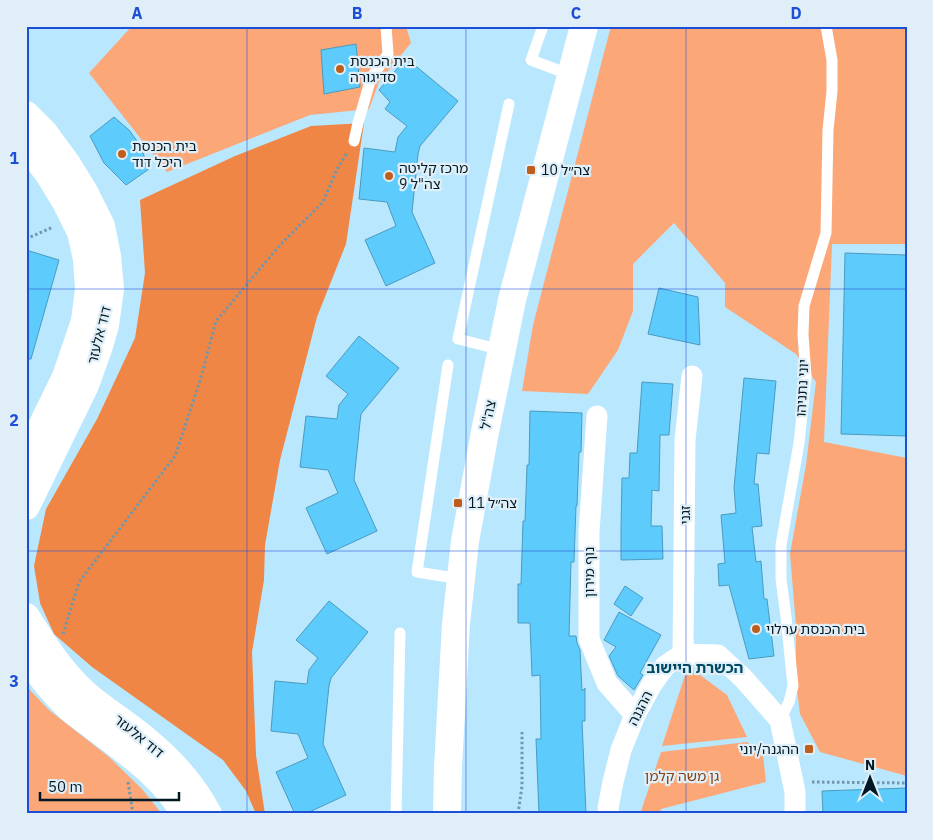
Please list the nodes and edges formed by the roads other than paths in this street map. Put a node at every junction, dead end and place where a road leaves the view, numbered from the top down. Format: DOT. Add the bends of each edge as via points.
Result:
graph roads {
  1 [pos="386,26"];
  2 [pos="543,26"];
  3 [pos="584,26"];
  4 [pos="826,26"];
  5 [pos="572,75"];
  6 [pos="509,104"];
  7 [pos="26,115"];
  8 [pos="354,141"];
  9 [pos="26,144"];
  10 [pos="502,350"];
  11 [pos="448,365"];
  12 [pos="692,376"];
  13 [pos="597,416"];
  14 [pos="26,459"];
  15 [pos="26,506"];
  16 [pos="461,579"];
  17 [pos="26,618"];
  18 [pos="400,633"];
  19 [pos="683,654"];
  20 [pos="26,655"];
  21 [pos="635,715"];
  22 [pos="780,720"];
  23 [pos="185,814"];
  24 [pos="208,814"];
  25 [pos="396,814"];
  26 [pos="447,814"];
  27 [pos="609,814"];
  28 [pos="795,814"];
  1 -- 8 [label="lane" via="388,54 372,78"];
  2 -- 5 [label="lane" via="531,60"];
  3 -- 5 [label="street, צה\"ל"];
  4 -- 22 [label="lane, יוני נתניהו" via="832,60 826,233 804,306 806,376 799,442 780,545 780,579 793,686"];
  5 -- 10 [label="street, צה\"ל" via="512,300"];
  6 -- 10 [label="lane" via="458,339"];
  7 -- 15 [label="street, דוד אלעזר" via="66,163 101,226 110,289 105,325 85,385"];
  9 -- 14 [label="street, דוד אלעזר" via="49,174 81,232 90,289 80,340 66,378"];
  10 -- 16 [label="street, צה\"ל" via="484,432"];
  11 -- 16 [label="lane" via="417,572"];
  12 -- 19 [label="street, זגני" via="685,440"];
  13 -- 21 [label="street, נוף מירון" via="589,532 589,639 607,683"];
  16 -- 26 [label="street, צה\"ל"];
  17 -- 24 [label="street, דוד אלעזר" via="54,661 85,694 150,743 180,772"];
  18 -- 25 [label="lane"];
  19 -- 21 [label="street, ההגנה" via="665,666"];
  19 -- 22 [label="street" via="718,655"];
  20 -- 23 [label="street, דוד אלעזר" via="71,709 136,759 164,785"];
  21 -- 27 [label="street, ההגנה" via="621,750"];
  22 -- 28 [label="street"];
}
